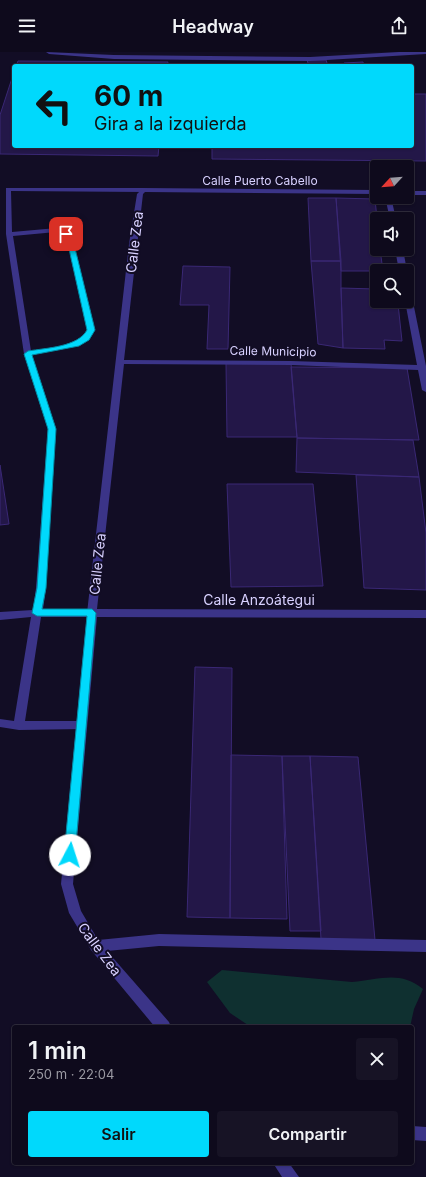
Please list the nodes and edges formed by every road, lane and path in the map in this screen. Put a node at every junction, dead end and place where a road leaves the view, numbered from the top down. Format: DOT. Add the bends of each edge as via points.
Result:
graph roads {
  1 [pos="49,52"];
  2 [pos="426,52"];
  3 [pos="4,188"];
  4 [pos="143,190"];
  5 [pos="370,192"];
  6 [pos="414,192"];
  7 [pos="426,193"];
  8 [pos="9,234"];
  9 [pos="411,308"];
  10 [pos="28,354"];
  11 [pos="120,362"];
  12 [pos="424,368"];
  13 [pos="426,390"];
  14 [pos="37,613"];
  15 [pos="92,613"];
  16 [pos="426,614"];
  17 [pos="0,616"];
  18 [pos="0,723"];
  19 [pos="81,724"];
  20 [pos="19,726"];
  21 [pos="94,946"];
  22 [pos="426,946"];
  23 [pos="162,1025"];
  24 [pos="414,1133"];
  25 [pos="426,1134"];
  26 [pos="282,1165"];
  27 [pos="292,1177"];
  1 -- 2 [label="street" via="114,57 310,59"];
  3 -- 4 [label="street, Calle Puerto Cabello"];
  3 -- 8 [label="street"];
  4 -- 5 [label="street, Calle Puerto Cabello"];
  4 -- 11 [label="street, Calle Zea" via="140,194 133,244"];
  6 -- 7 [label="street"];
  8 -- 10 [label="street"];
  8 -- 10 [label="street" via="57,230 66,234 70,240 91,330 86,338 76,344"];
  9 -- 12 [label="street"];
  10 -- 14 [label="street" via="52,429"];
  11 -- 12 [label="street, Calle Municipio" via="291,363"];
  11 -- 15 [label="street, Calle Zea"];
  12 -- 13 [label="street"];
  14 -- 15 [label="street, Calle Anzoátegui"];
  14 -- 17 [label="street, Calle Anzoátegui"];
  14 -- 20 [label="street"];
  15 -- 16 [label="street, Calle Anzoátegui"];
  15 -- 19 [label="street, Calle Zea"];
  18 -- 20 [label="street"];
  19 -- 20 [label="street"];
  19 -- 21 [label="street, Calle Zea" via="67,884 75,913"];
  21 -- 22 [label="street" via="159,940"];
  21 -- 23 [label="street, Calle Zea"];
  24 -- 25 [label="street"];
  26 -- 27 [label="street"];
}
